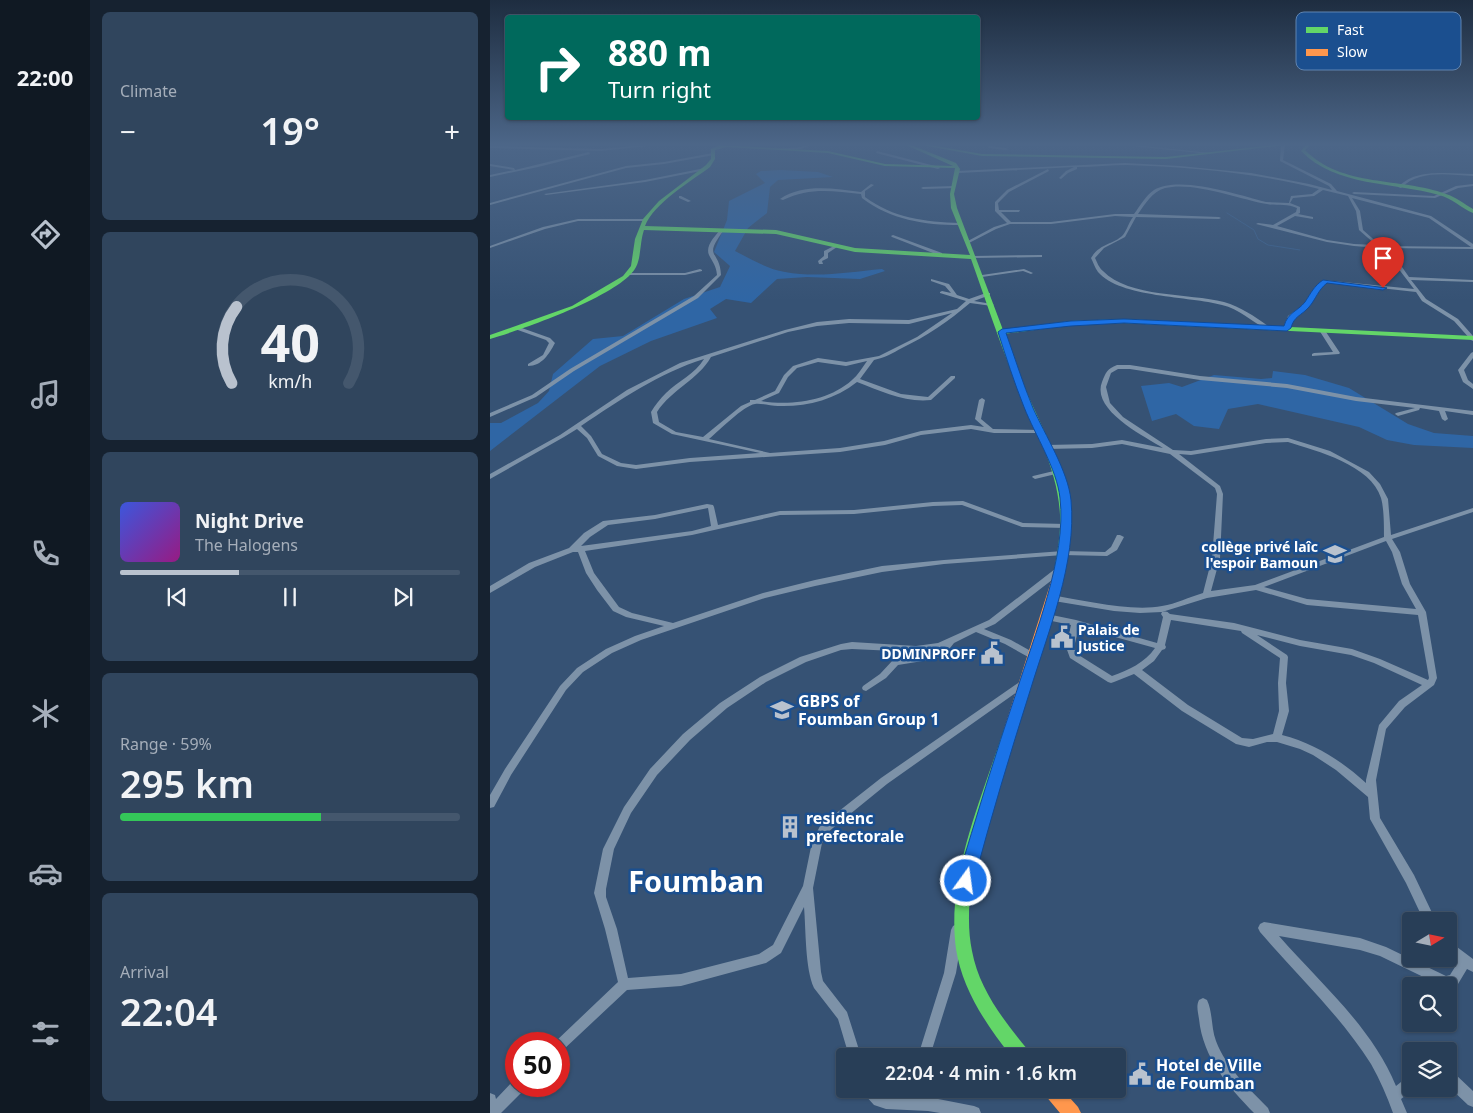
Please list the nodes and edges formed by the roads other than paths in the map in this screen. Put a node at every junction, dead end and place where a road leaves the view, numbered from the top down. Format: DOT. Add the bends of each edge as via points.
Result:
graph roads {
  1 [pos="514,197"];
  2 [pos="521,197"];
  3 [pos="668,197"];
  4 [pos="680,197"];
  5 [pos="787,197"];
  6 [pos="863,197"];
  7 [pos="953,197"];
  8 [pos="1002,197"];
  9 [pos="1149,197"];
  10 [pos="1242,197"];
  11 [pos="1293,197"];
  12 [pos="1350,197"];
  13 [pos="1356,197"];
  14 [pos="1447,197"];
  15 [pos="782,199"];
  16 [pos="490,200"];
  17 [pos="689,201"];
  18 [pos="1290,202"];
  19 [pos="490,204"];
  20 [pos="1472,210"];
  21 [pos="996,211"];
  22 [pos="1019,211"];
  23 [pos="1136,214"];
  24 [pos="1295,215"];
  25 [pos="1219,218"];
  26 [pos="1312,218"];
  27 [pos="1010,223"];
  28 [pos="643,224"];
  29 [pos="960,224"];
  30 [pos="1258,224"];
  31 [pos="1275,226"];
  32 [pos="722,230"];
  33 [pos="893,236"];
  34 [pos="968,242"];
  35 [pos="1336,245"];
  36 [pos="1366,246"];
  37 [pos="490,247"];
  38 [pos="835,247"];
  39 [pos="1383,247"];
  40 [pos="1473,247"];
  41 [pos="940,254"];
  42 [pos="1040,256"];
  43 [pos="973,257"];
  44 [pos="821,263"];
  45 [pos="700,270"];
  46 [pos="1031,272"];
  47 [pos="628,274"];
  48 [pos="982,276"];
  49 [pos="1407,278"];
  50 [pos="933,280"];
  51 [pos="1473,281"];
  52 [pos="942,292"];
  53 [pos="1416,292"];
  54 [pos="988,294"];
  55 [pos="955,296"];
  56 [pos="969,301"];
  57 [pos="992,305"];
  58 [pos="957,310"];
  59 [pos="1266,327"];
  60 [pos="517,328"];
  61 [pos="1287,328"];
  62 [pos="1322,330"];
  63 [pos="1002,332"];
  64 [pos="490,336"];
  65 [pos="1473,338"];
  66 [pos="1473,354"];
  67 [pos="1314,355"];
  68 [pos="708,357"];
  69 [pos="871,360"];
  70 [pos="530,365"];
  71 [pos="953,377"];
  72 [pos="856,380"];
  73 [pos="1473,387"];
  74 [pos="982,400"];
  75 [pos="752,401"];
  76 [pos="1426,408"];
  77 [pos="1441,409"];
  78 [pos="1473,412"];
  79 [pos="1398,414"];
  80 [pos="490,415"];
  81 [pos="1445,420"];
  82 [pos="578,426"];
  83 [pos="994,431"];
  84 [pos="1039,432"];
  85 [pos="704,440"];
  86 [pos="1047,447"];
  87 [pos="1171,452"];
  88 [pos="779,455"];
  89 [pos="1058,472"];
  90 [pos="1034,476"];
  91 [pos="490,477"];
  92 [pos="1473,510"];
  93 [pos="1066,526"];
  94 [pos="715,527"];
  95 [pos="1120,537"];
  96 [pos="1388,538"];
  97 [pos="581,548"];
  98 [pos="572,550"];
  99 [pos="1063,553"];
  100 [pos="1058,572"];
  101 [pos="1256,588"];
  102 [pos="490,590"];
  103 [pos="1206,595"];
  104 [pos="1051,598"];
  105 [pos="1162,609"];
  106 [pos="1422,612"];
  107 [pos="1047,617"];
  108 [pos="1168,617"];
  109 [pos="1076,623"];
  110 [pos="672,626"];
  111 [pos="1242,628"];
  112 [pos="976,629"];
  113 [pos="950,643"];
  114 [pos="1162,647"];
  115 [pos="1033,656"];
  116 [pos="1136,670"];
  117 [pos="1024,683"];
  118 [pos="1428,684"];
  119 [pos="866,688"];
  120 [pos="1276,738"];
  121 [pos="1371,794"];
  122 [pos="490,804"];
  123 [pos="808,887"];
  124 [pos="962,911"];
  125 [pos="1426,912"];
  126 [pos="1458,955"];
  127 [pos="1469,963"];
  128 [pos="624,984"];
  129 [pos="1204,1004"];
  130 [pos="570,1036"];
  131 [pos="853,1048"];
  132 [pos="927,1048"];
  133 [pos="1016,1048"];
  134 [pos="1457,1085"];
  135 [pos="1402,1090"];
  136 [pos="1394,1095"];
  137 [pos="506,1097"];
  138 [pos="877,1098"];
  139 [pos="901,1098"];
  140 [pos="1059,1098"];
  141 [pos="1473,1100"];
  142 [pos="899,1102"];
  143 [pos="493,1108"];
  144 [pos="974,1113"];
  145 [pos="1072,1113"];
  146 [pos="1263,1113"];
  147 [pos="1400,1113"];
  1 -- 16 [label="street"];
  2 -- 19 [label="street"];
  3 -- 28 [label="main road"];
  4 -- 17 [label="street"];
  5 -- 15 [label="street"];
  6 -- 29 [label="street" via="898,215 927,223"];
  7 -- 29 [label="main road"];
  8 -- 21 [label="street" via="996,203"];
  9 -- 23 [label="street"];
  10 -- 18 [label="street" via="1268,204"];
  11 -- 18 [label="street"];
  12 -- 39 [label="street" via="1358,211 1359,228"];
  13 -- 40 [label="street" via="1430,217"];
  14 -- 20 [label="main road"];
  18 -- 24 [label="street" via="1300,208"];
  21 -- 22 [label="street"];
  21 -- 27 [label="street"];
  23 -- 25 [label="street"];
  23 -- 27 [label="street" via="1052,223"];
  23 -- 59 [label="street" via="1125,235 1095,254 1094,263 1104,274 1133,288 1228,305 1249,314"];
  24 -- 26 [label="street"];
  24 -- 31 [label="street"];
  27 -- 34 [label="street"];
  28 -- 32 [label="main road"];
  28 -- 37 [label="street" via="578,220"];
  28 -- 47 [label="main road" via="634,266"];
  29 -- 34 [label="main road"];
  30 -- 31 [label="street"];
  31 -- 36 [label="street" via="1333,243"];
  32 -- 38 [label="main road" via="783,233"];
  32 -- 80 [label="street" via="709,250 720,270 719,275 696,296 534,396"];
  33 -- 41 [label="street"];
  34 -- 43 [label="main road"];
  35 -- 36 [label="street"];
  36 -- 39 [label="street"];
  38 -- 41 [label="main road"];
  38 -- 44 [label="street" via="826,252"];
  39 -- 40 [label="street"];
  39 -- 49 [label="street"];
  41 -- 43 [label="main road"];
  42 -- 43 [label="street"];
  43 -- 48 [label="main road"];
  45 -- 47 [label="street" via="685,274"];
  46 -- 48 [label="street" via="1024,270"];
  47 -- 60 [label="main road" via="574,307"];
  48 -- 54 [label="main road"];
  49 -- 51 [label="street"];
  49 -- 53 [label="street"];
  50 -- 55 [label="street" via="947,285"];
  52 -- 55 [label="street"];
  53 -- 61 [label="street" via="1325,281 1306,305 1290,317"];
  53 -- 65 [label="street" via="1430,305 1456,320"];
  54 -- 56 [label="street"];
  54 -- 57 [label="main road"];
  55 -- 56 [label="street"];
  56 -- 57 [label="street"];
  56 -- 58 [label="street"];
  57 -- 63 [label="main road"];
  58 -- 68 [label="street" via="909,322 817,324 775,334"];
  58 -- 69 [label="street" via="919,338"];
  59 -- 61 [label="main road"];
  59 -- 63 [label="main road" via="1124,321"];
  60 -- 64 [label="main road"];
  60 -- 70 [label="street" via="552,343 545,356"];
  61 -- 62 [label="main road"];
  62 -- 65 [label="main road"];
  62 -- 67 [label="street" via="1337,353"];
  63 -- 84 [label="main road"];
  66 -- 73 [label="street" via="1461,370 1465,381"];
  68 -- 82 [label="street" via="682,364 637,387"];
  68 -- 85 [label="street" via="698,372 666,394 658,404 654,418 667,430"];
  69 -- 72 [label="street"];
  69 -- 75 [label="street" via="846,364 824,360 803,364 790,370 777,392"];
  71 -- 72 [label="street" via="929,399 909,399"];
  72 -- 75 [label="street" via="837,392 810,402 778,405"];
  74 -- 83 [label="street" via="978,419"];
  75 -- 85 [label="street"];
  76 -- 77 [label="street"];
  76 -- 79 [label="street"];
  76 -- 87 [label="street" via="1287,386 1200,378 1130,367 1117,367 1109,372 1103,387 1107,403 1121,418"];
  77 -- 78 [label="street"];
  77 -- 81 [label="street"];
  82 -- 88 [label="street" via="590,437 600,455 616,464 629,466"];
  82 -- 91 [label="street"];
  83 -- 84 [label="street"];
  83 -- 88 [label="street" via="965,428 921,433 877,444"];
  84 -- 86 [label="main road"];
  85 -- 88 [label="street"];
  86 -- 87 [label="street" via="1122,442"];
  86 -- 89 [label="main road"];
  87 -- 96 [label="street" via="1203,452 1277,439 1328,452 1367,474 1378,485 1385,499"];
  87 -- 103 [label="street" via="1211,480 1220,494 1216,558"];
  89 -- 90 [label="street"];
  89 -- 93 [label="main road" via="1065,498"];
  92 -- 96 [label="street"];
  93 -- 94 [label="street" via="1022,525 971,505 946,503 854,512 780,513"];
  93 -- 99 [label="main road"];
  94 -- 97 [label="street"];
  94 -- 98 [label="street" via="711,507 707,506 606,523"];
  95 -- 99 [label="street" via="1107,554"];
  96 -- 101 [label="street"];
  96 -- 106 [label="street" via="1406,584"];
  97 -- 98 [label="street"];
  97 -- 110 [label="street" via="582,560 616,609"];
  98 -- 102 [label="street" via="532,565"];
  99 -- 100 [label="main road"];
  99 -- 110 [label="street" via="882,569 763,596"];
  100 -- 104 [label="main road"];
  100 -- 112 [label="street" via="992,622"];
  101 -- 103 [label="street"];
  101 -- 106 [label="street" via="1307,602"];
  103 -- 105 [label="street"];
  104 -- 105 [label="street" via="1123,609"];
  104 -- 107 [label="main road"];
  105 -- 108 [label="street"];
  106 -- 118 [label="street" via="1433,678"];
  107 -- 109 [label="street"];
  107 -- 115 [label="main road"];
  108 -- 111 [label="street"];
  108 -- 114 [label="street"];
  109 -- 114 [label="street"];
  109 -- 116 [label="street" via="1070,647 1073,656 1081,663 1111,680"];
  110 -- 122 [label="street" via="608,652 580,670 542,719"];
  111 -- 118 [label="street" via="1352,652"];
  111 -- 120 [label="street" via="1284,657 1282,683 1285,702"];
  112 -- 113 [label="street"];
  112 -- 115 [label="street"];
  113 -- 119 [label="street" via="932,657 896,662"];
  113 -- 128 [label="street" via="919,649 878,645 841,647 794,664 744,690 661,762 621,820 603,867 600,892"];
  114 -- 116 [label="street"];
  115 -- 117 [label="main road"];
  116 -- 120 [label="street" via="1185,708 1244,744"];
  117 -- 123 [label="street" via="892,776 824,829 817,842"];
  117 -- 124 [label="main road" via="972,853"];
  118 -- 121 [label="street" via="1402,704 1382,728 1371,772"];
  120 -- 121 [label="street" via="1317,752"];
  121 -- 125 [label="street" via="1379,830 1403,866"];
  123 -- 128 [label="street" via="777,950 762,959 681,980"];
  123 -- 131 [label="street" via="818,984 843,1016"];
  124 -- 132 [label="street" via="950,973"];
  124 -- 133 [label="main road" via="962,935 977,989 991,1016"];
  126 -- 127 [label="street"];
  127 -- 136 [label="street" via="1454,980 1446,982 1360,944 1264,928 1371,1050"];
  128 -- 130 [label="street"];
  129 -- 146 [label="street" via="1207,1037 1219,1062 1238,1089"];
  134 -- 141 [label="street"];
  135 -- 136 [label="street"];
  136 -- 147 [label="street"];
  137 -- 143 [label="street"];
  138 -- 142 [label="street"];
  139 -- 142 [label="street"];
  140 -- 145 [label="main road"];
  142 -- 144 [label="street"];
}
